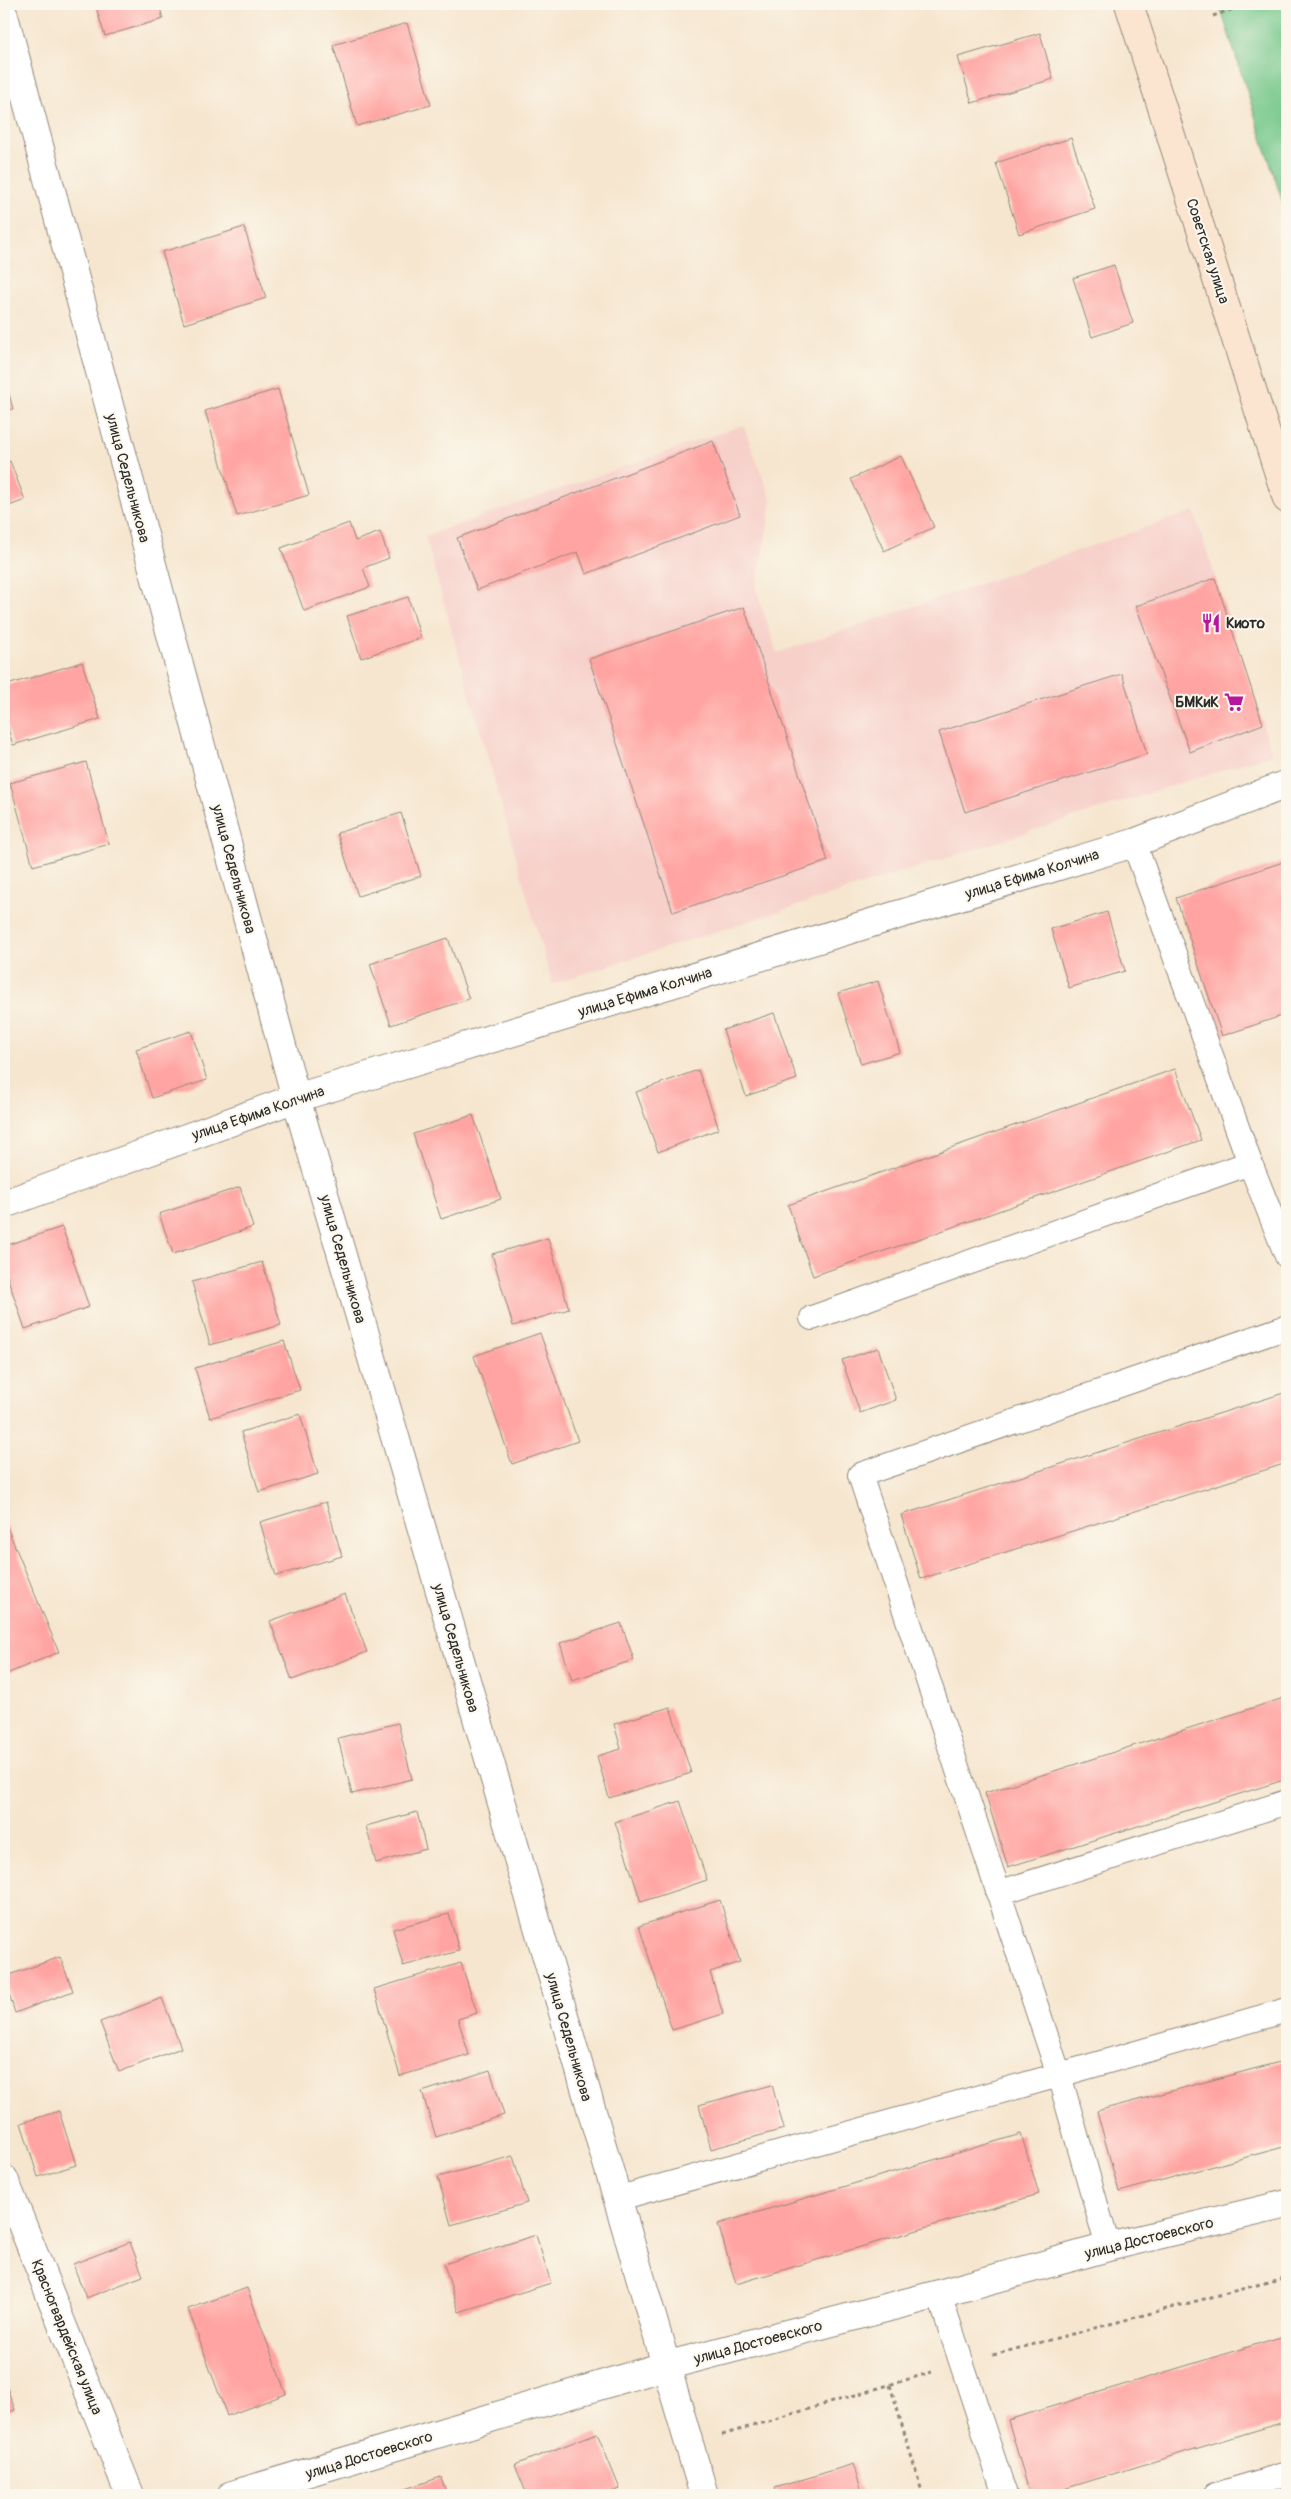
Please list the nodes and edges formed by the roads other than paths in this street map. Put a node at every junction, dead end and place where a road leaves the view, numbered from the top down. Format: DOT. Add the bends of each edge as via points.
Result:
graph roads {
  1 [pos="1129,4"];
  2 [pos="4,16"];
  3 [pos="1287,499"];
  4 [pos="1287,784"];
  5 [pos="1134,843"];
  6 [pos="296,1098"];
  7 [pos="1250,1163"];
  8 [pos="4,1204"];
  9 [pos="1287,1256"];
  10 [pos="812,1318"];
  11 [pos="1287,1327"];
  12 [pos="1287,1802"];
  13 [pos="998,1893"];
  14 [pos="1287,2010"];
  15 [pos="1059,2075"];
  16 [pos="4,2179"];
  17 [pos="616,2199"];
  18 [pos="1287,2204"];
  19 [pos="1108,2247"];
  20 [pos="939,2294"];
  21 [pos="665,2366"];
  22 [pos="1287,2474"];
  23 [pos="130,2495"];
  24 [pos="232,2495"];
  25 [pos="704,2495"];
  26 [pos="1005,2495"];
  27 [pos="1216,2495"];
  1 -- 3 [label="main road, Советская улица"];
  2 -- 6 [label="street, улица Седельникова"];
  4 -- 5 [label="street, улица Ефима Колчина"];
  5 -- 6 [label="street, улица Ефима Колчина"];
  5 -- 7 [label="lane"];
  6 -- 8 [label="street, улица Ефима Колчина"];
  6 -- 17 [label="street, улица Седельникова"];
  7 -- 9 [label="lane"];
  7 -- 10 [label="lane"];
  11 -- 13 [label="lane" via="860,1475"];
  12 -- 13 [label="lane"];
  13 -- 15 [label="lane"];
  14 -- 15 [label="lane"];
  15 -- 17 [label="lane"];
  15 -- 19 [label="lane"];
  16 -- 23 [label="street, Красногвардейская улица"];
  17 -- 21 [label="street, улица Седельникова"];
  18 -- 19 [label="street, улица Достоевского"];
  19 -- 20 [label="street, улица Достоевского"];
  20 -- 21 [label="street, улица Достоевского"];
  20 -- 26 [label="lane"];
  21 -- 24 [label="street, улица Достоевского"];
  21 -- 25 [label="street, улица Седельникова"];
  22 -- 27 [label="lane"];
}
